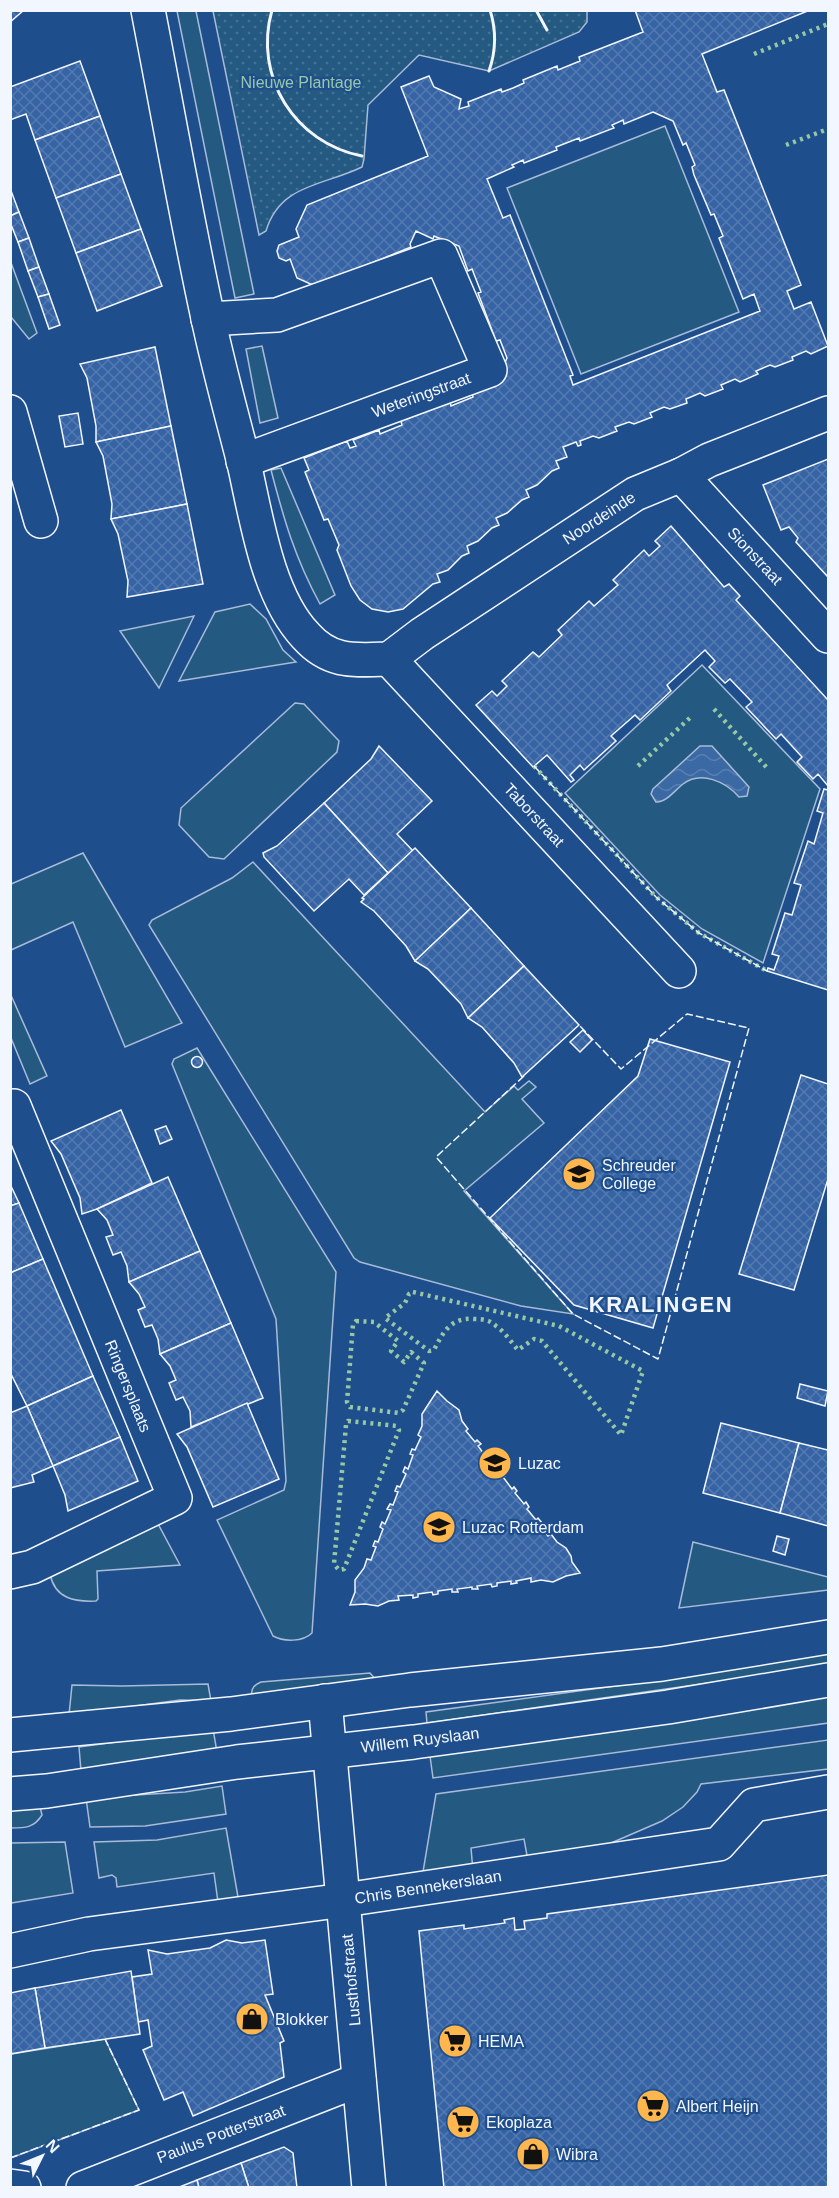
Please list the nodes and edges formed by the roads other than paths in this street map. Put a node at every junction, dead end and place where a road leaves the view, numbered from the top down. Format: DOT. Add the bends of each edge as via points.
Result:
graph roads {
  1 [pos="148,10"];
  2 [pos="208,319"];
  3 [pos="10,412"];
  4 [pos="828,413"];
  5 [pos="243,461"];
  6 [pos="681,475"];
  7 [pos="41,521"];
  8 [pos="828,636"];
  9 [pos="389,659"];
  10 [pos="680,971"];
  11 [pos="14,1106"];
  12 [pos="10,1572"];
  13 [pos="828,1637"];
  14 [pos="828,1680"];
  15 [pos="325,1701"];
  16 [pos="10,1735"];
  17 [pos="329,1752"];
  18 [pos="828,1792"];
  19 [pos="10,1794"];
  20 [pos="344,1900"];
  21 [pos="10,1951"];
  22 [pos="359,2080"];
  23 [pos="10,2186"];
  24 [pos="24,2187"];
  25 [pos="83,2187"];
  26 [pos="369,2187"];
  1 -- 2 [label="street"];
  2 -- 5 [label="street"];
  2 -- 5 [label="street, Weteringstraat" via="277,315 441,256 490,370"];
  3 -- 7 [label="street"];
  4 -- 6 [label="street, Noordeinde"];
  5 -- 9 [label="street" via="263,551 293,620 320,649 346,660"];
  6 -- 8 [label="street, Sionstraat"];
  6 -- 9 [label="street, Noordeinde" via="635,494"];
  9 -- 10 [label="street, Taborstraat"];
  11 -- 12 [label="street, Ringersplaats" via="174,1498 32,1567"];
  13 -- 15 [label="street" via="662,1664"];
  14 -- 17 [label="street, Willem Ruyslaan" via="668,1707"];
  15 -- 16 [label="street"];
  15 -- 17 [label="street, Lusthofstraat"];
  17 -- 19 [label="street, Willem Ruyslaan"];
  17 -- 20 [label="street, Lusthofstraat"];
  18 -- 20 [label="street, Chris Bennekerslaan" via="754,1805 719,1844"];
  20 -- 21 [label="street, Chris Bennekerslaan" via="89,1934"];
  20 -- 22 [label="street, Lusthofstraat"];
  22 -- 25 [label="street, Paulus Potterstraat"];
  22 -- 26 [label="street, Lusthofstraat"];
  23 -- 24 [label="street"];
}
